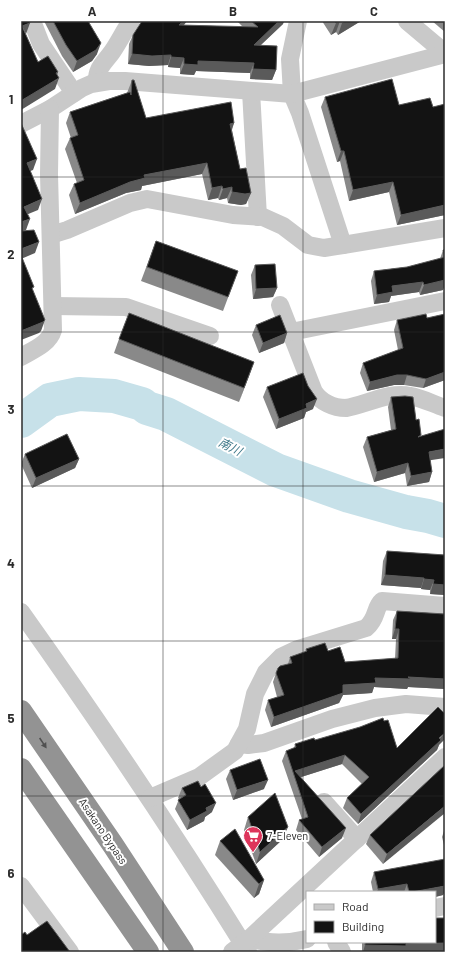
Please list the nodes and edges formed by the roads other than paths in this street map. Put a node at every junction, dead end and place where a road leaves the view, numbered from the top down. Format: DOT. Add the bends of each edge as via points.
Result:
graph roads {
  1 [pos="32,21"];
  2 [pos="131,21"];
  3 [pos="298,21"];
  4 [pos="407,21"];
  5 [pos="445,53"];
  6 [pos="97,82"];
  7 [pos="251,91"];
  8 [pos="74,93"];
  9 [pos="292,94"];
  10 [pos="50,109"];
  11 [pos="21,124"];
  12 [pos="258,217"];
  13 [pos="445,228"];
  14 [pos="51,235"];
  15 [pos="343,245"];
  16 [pos="445,301"];
  17 [pos="280,305"];
  18 [pos="53,306"];
  19 [pos="291,332"];
  20 [pos="210,336"];
  21 [pos="21,357"];
  22 [pos="445,408"];
  23 [pos="445,606"];
  24 [pos="21,612"];
  25 [pos="445,707"];
  26 [pos="21,711"];
  27 [pos="239,744"];
  28 [pos="445,757"];
  29 [pos="21,769"];
  30 [pos="38,793"];
  31 [pos="150,798"];
  32 [pos="324,802"];
  33 [pos="357,839"];
  34 [pos="113,845"];
  35 [pos="21,886"];
  36 [pos="306,939"];
  37 [pos="337,943"];
  38 [pos="243,947"];
  39 [pos="70,952"];
  40 [pos="133,952"];
  41 [pos="148,952"];
  42 [pos="183,952"];
  43 [pos="200,952"];
  44 [pos="342,952"];
  1 -- 8 [label="street" via="41,44"];
  2 -- 6 [label="street" via="99,69"];
  3 -- 9 [label="street" via="290,59"];
  4 -- 5 [label="street"];
  5 -- 9 [label="street"];
  6 -- 7 [label="street" via="125,81"];
  6 -- 8 [label="street"];
  7 -- 9 [label="street"];
  7 -- 12 [label="street"];
  8 -- 10 [label="street"];
  9 -- 15 [label="street"];
  10 -- 11 [label="street"];
  10 -- 14 [label="street"];
  12 -- 14 [label="street" via="147,200 130,203"];
  12 -- 15 [label="street" via="283,226 308,245 324,248"];
  13 -- 15 [label="street"];
  14 -- 18 [label="street"];
  16 -- 19 [label="street"];
  17 -- 19 [label="street"];
  18 -- 20 [label="street" via="126,307"];
  18 -- 21 [label="street" via="53,330 50,337 42,345"];
  19 -- 22 [label="street" via="314,392 323,402 346,408 384,397 409,395"];
  23 -- 27 [label="street" via="382,601 375,619 366,628 298,649 281,657 266,672 255,694 247,728"];
  24 -- 31 [label="street"];
  25 -- 27 [label="street" via="406,704 375,708 332,719 264,743"];
  26 -- 34 [label="highway, Asakano Bypass, one-way"];
  27 -- 31 [label="street" via="229,756 199,776"];
  28 -- 33 [label="street"];
  29 -- 30 [label="highway"];
  30 -- 40 [label="highway"];
  30 -- 41 [label="highway"];
  31 -- 38 [label="street"];
  32 -- 33 [label="street"];
  33 -- 38 [label="street"];
  34 -- 42 [label="highway, Asakano Bypass"];
  34 -- 43 [label="highway"];
  35 -- 39 [label="street"];
  36 -- 38 [label="street"];
  37 -- 44 [label="street"];
}
